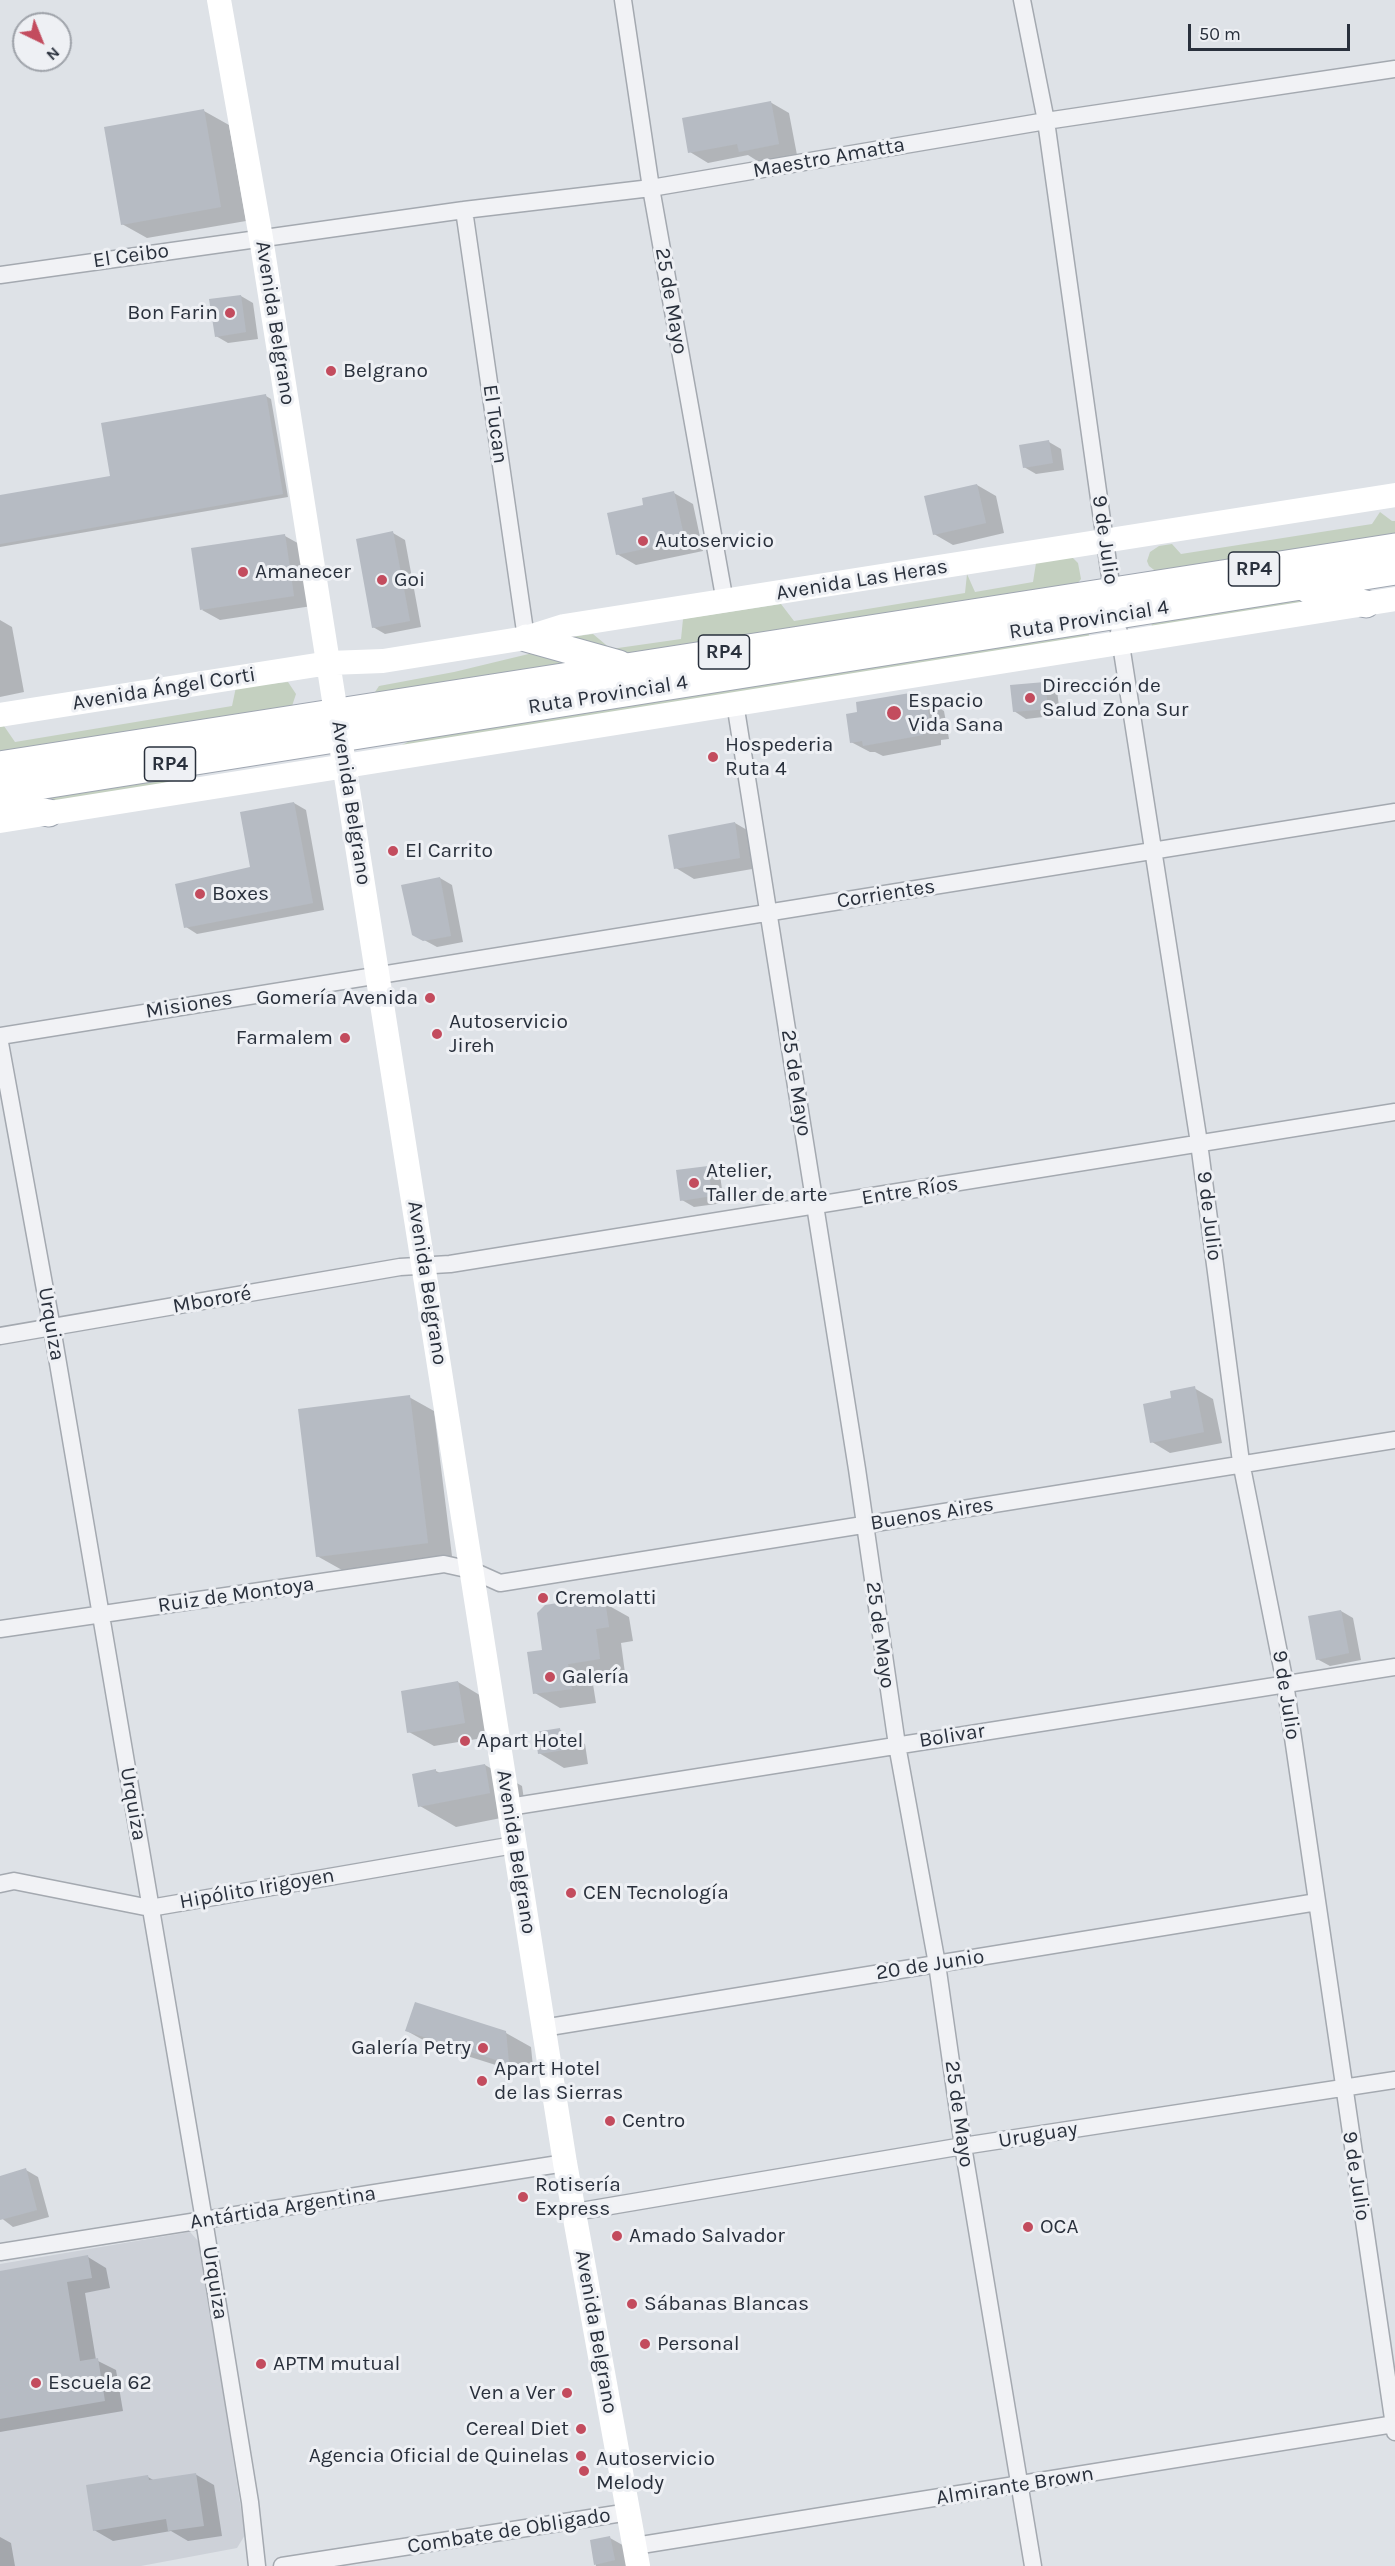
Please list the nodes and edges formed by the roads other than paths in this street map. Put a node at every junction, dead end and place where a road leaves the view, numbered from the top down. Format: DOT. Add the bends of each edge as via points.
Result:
graph roads {
  1 [pos="219,0"];
  2 [pos="623,0"];
  3 [pos="1022,0"];
  4 [pos="1395,69"];
  5 [pos="1046,121"];
  6 [pos="651,188"];
  7 [pos="464,210"];
  8 [pos="261,238"];
  9 [pos="0,275"];
  10 [pos="1395,495"];
  11 [pos="1104,541"];
  12 [pos="1395,547"];
  13 [pos="1395,572"];
  14 [pos="1296,587"];
  15 [pos="1395,599"];
  16 [pos="724,602"];
  17 [pos="1114,603"];
  18 [pos="1366,604"];
  19 [pos="525,638"];
  20 [pos="1120,643"];
  21 [pos="329,663"];
  22 [pos="629,667"];
  23 [pos="735,703"];
  24 [pos="0,715"];
  25 [pos="339,725"];
  26 [pos="345,764"];
  27 [pos="0,765"];
  28 [pos="0,792"];
  29 [pos="0,804"];
  30 [pos="1395,812"];
  31 [pos="49,813"];
  32 [pos="0,821"];
  33 [pos="1152,853"];
  34 [pos="769,912"];
  35 [pos="377,974"];
  36 [pos="0,1036"];
  37 [pos="0,1042"];
  38 [pos="1395,1112"];
  39 [pos="1199,1143"];
  40 [pos="815,1207"];
  41 [pos="424,1264"];
  42 [pos="52,1328"];
  43 [pos="0,1336"];
  44 [pos="1395,1440"];
  45 [pos="1241,1462"];
  46 [pos="864,1525"];
  47 [pos="471,1570"];
  48 [pos="101,1615"];
  49 [pos="0,1629"];
  50 [pos="1395,1667"];
  51 [pos="1285,1683"];
  52 [pos="897,1745"];
  53 [pos="509,1807"];
  54 [pos="514,1845"];
  55 [pos="0,1884"];
  56 [pos="1317,1902"];
  57 [pos="150,1908"];
  58 [pos="937,1964"];
  59 [pos="543,2028"];
  60 [pos="1395,2080"];
  61 [pos="1343,2088"];
  62 [pos="963,2146"];
  63 [pos="565,2163"];
  64 [pos="575,2211"];
  65 [pos="204,2220"];
  66 [pos="0,2252"];
  67 [pos="1395,2427"];
  68 [pos="1020,2486"];
  69 [pos="629,2512"];
  70 [pos="637,2556"];
  71 [pos="257,2566"];
  72 [pos="282,2566"];
  73 [pos="1033,2566"];
  1 -- 8 [label="main road, Avenida Belgrano"];
  2 -- 6 [label="street, 25 de Mayo"];
  3 -- 5 [label="street, 9 de Julio"];
  4 -- 5 [label="street, Maestro Amatta"];
  5 -- 6 [label="street, Maestro Amatta"];
  5 -- 11 [label="street, 9 de Julio"];
  6 -- 7 [label="street, Maestro Amatta"];
  6 -- 16 [label="street, 25 de Mayo"];
  7 -- 8 [label="street, Maestro Amatta"];
  7 -- 19 [label="street, El Tucan"];
  8 -- 9 [label="street, El Ceibo"];
  8 -- 21 [label="main road, Avenida Belgrano"];
  10 -- 11 [label="main road, Avenida Las Heras"];
  11 -- 16 [label="main road, Avenida Las Heras"];
  11 -- 17 [label="street, 9 de Julio"];
  12 -- 17 [label="main road, Ruta Provincial 4 / RP4"];
  13 -- 14 [label="main road, Ruta Provincial 4 / RP4"];
  14 -- 17 [label="main road, Ruta Provincial 4 / RP4"];
  14 -- 18 [label="main road"];
  15 -- 18 [label="main road"];
  16 -- 19 [label="main road, Avenida Las Heras" via="564,626"];
  17 -- 20 [label="street, 9 de Julio"];
  17 -- 22 [label="main road, Ruta Provincial 4 / RP4"];
  17 -- 25 [label="main road, Ruta Provincial 4 / RP4"];
  18 -- 20 [label="main road"];
  19 -- 21 [label="main road, Avenida Las Heras" via="366,663"];
  19 -- 22 [label="main road"];
  20 -- 23 [label="main road"];
  20 -- 33 [label="street, 9 de Julio"];
  21 -- 24 [label="main road, Avenida Ángel Corti"];
  21 -- 25 [label="main road, Avenida Belgrano"];
  22 -- 25 [label="main road, Ruta Provincial 4 / RP4"];
  23 -- 26 [label="main road"];
  23 -- 34 [label="street, 25 de Mayo"];
  25 -- 26 [label="main road, Avenida Belgrano"];
  25 -- 27 [label="main road, Ruta Provincial 4 / RP4"];
  25 -- 28 [label="main road, Ruta Provincial 4 / RP4"];
  26 -- 31 [label="main road"];
  26 -- 35 [label="main road, Avenida Belgrano"];
  29 -- 31 [label="main road"];
  30 -- 33 [label="street, Corrientes"];
  31 -- 32 [label="main road"];
  33 -- 34 [label="street, Corrientes"];
  33 -- 39 [label="street, 9 de Julio"];
  34 -- 35 [label="street, Corrientes"];
  34 -- 40 [label="street, 25 de Mayo"];
  35 -- 36 [label="street, Misiones"];
  35 -- 41 [label="main road, Avenida Belgrano"];
  37 -- 42 [label="street, Urquiza"];
  38 -- 39 [label="street, Entre Ríos"];
  39 -- 40 [label="street, Entre Ríos"];
  39 -- 45 [label="street, 9 de Julio"];
  40 -- 41 [label="street, Entre Ríos" via="450,1264"];
  40 -- 46 [label="street, 25 de Mayo"];
  41 -- 42 [label="street, Mbororé"];
  41 -- 47 [label="main road, Avenida Belgrano"];
  42 -- 43 [label="street, Mbororé"];
  42 -- 48 [label="street, Urquiza"];
  44 -- 45 [label="street, Buenos Aires"];
  45 -- 46 [label="street, Buenos Aires"];
  45 -- 51 [label="street, 9 de Julio"];
  46 -- 47 [label="street, Buenos Aires" via="500,1583"];
  46 -- 52 [label="street, 25 de Mayo"];
  47 -- 48 [label="street, Ruiz de Montoya" via="444,1564"];
  47 -- 53 [label="main road, Avenida Belgrano"];
  48 -- 49 [label="street, Ruiz de Montoya"];
  48 -- 57 [label="street, Urquiza"];
  50 -- 51 [label="street, Bolivar"];
  51 -- 52 [label="street, Bolivar"];
  51 -- 56 [label="street, 9 de Julio"];
  52 -- 53 [label="street, Bolivar"];
  52 -- 58 [label="street, 25 de Mayo"];
  53 -- 54 [label="main road, Avenida Belgrano"];
  54 -- 57 [label="street, Hipólito Irigoyen"];
  54 -- 59 [label="main road, Avenida Belgrano"];
  55 -- 57 [label="street, Hipólito Irigoyen" via="15,1881"];
  56 -- 58 [label="street, 20 de Junio"];
  56 -- 61 [label="street, 9 de Julio"];
  57 -- 65 [label="street, Urquiza"];
  58 -- 59 [label="street, 20 de Junio"];
  58 -- 62 [label="street, 25 de Mayo"];
  59 -- 63 [label="main road, Avenida Belgrano"];
  60 -- 61 [label="street, Uruguay"];
  61 -- 62 [label="street, Uruguay"];
  61 -- 67 [label="street, 9 de Julio"];
  62 -- 64 [label="street, Uruguay"];
  62 -- 68 [label="street, 25 de Mayo"];
  63 -- 64 [label="main road, Avenida Belgrano"];
  63 -- 65 [label="street, Antártida Argentina"];
  64 -- 69 [label="main road, Avenida Belgrano"];
  65 -- 66 [label="street, Antártida Argentina"];
  65 -- 71 [label="street, Urquiza"];
  67 -- 68 [label="street, Almirante Brown"];
  68 -- 70 [label="street, Almirante Brown"];
  68 -- 73 [label="street, 25 de Mayo"];
  69 -- 70 [label="main road, Avenida Belgrano"];
  69 -- 72 [label="street, Combate de Obligado"];
}
